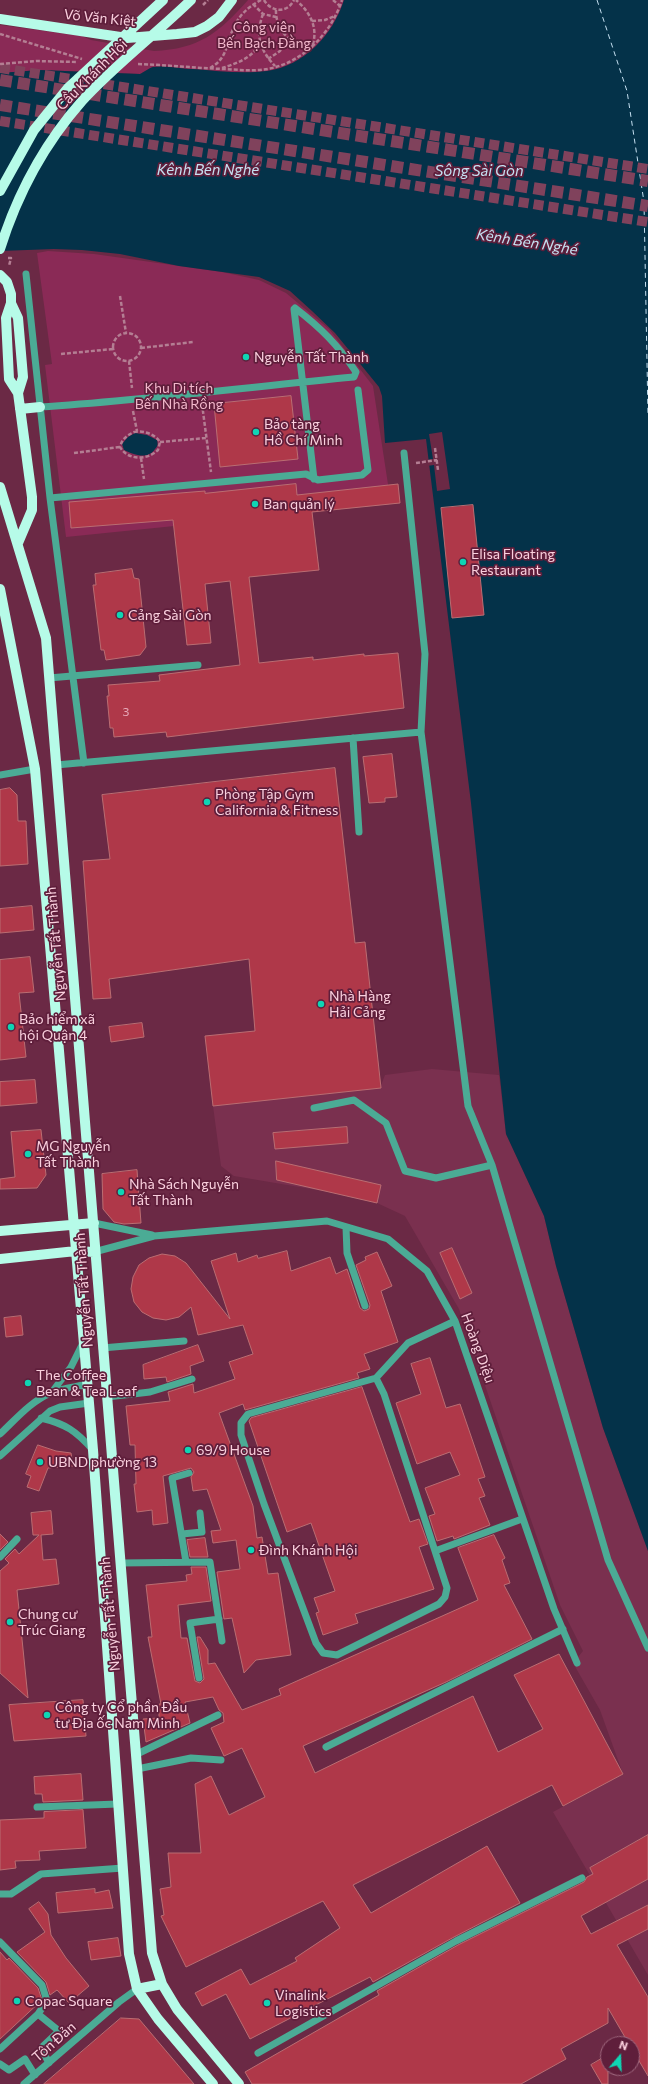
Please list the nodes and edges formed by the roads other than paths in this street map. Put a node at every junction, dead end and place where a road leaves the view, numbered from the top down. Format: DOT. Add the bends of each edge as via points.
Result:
graph roads {
  1 [pos="163,0"];
  2 [pos="191,0"];
  3 [pos="232,0"];
  4 [pos="0,19"];
  5 [pos="0,191"];
  6 [pos="0,249"];
  7 [pos="26,274"];
  8 [pos="4,276"];
  9 [pos="11,303"];
  10 [pos="302,382"];
  11 [pos="358,390"];
  12 [pos="18,393"];
  13 [pos="40,407"];
  14 [pos="20,409"];
  15 [pos="404,453"];
  16 [pos="314,478"];
  17 [pos="0,487"];
  18 [pos="50,498"];
  19 [pos="18,543"];
  20 [pos="0,589"];
  21 [pos="198,665"];
  22 [pos="74,676"];
  23 [pos="49,678"];
  24 [pos="421,732"];
  25 [pos="352,738"];
  26 [pos="84,763"];
  27 [pos="56,765"];
  28 [pos="35,769"];
  29 [pos="0,775"];
  30 [pos="359,832"];
  31 [pos="314,1108"];
  32 [pos="492,1165"];
  33 [pos="94,1223"];
  34 [pos="74,1224"];
  35 [pos="346,1227"];
  36 [pos="0,1231"];
  37 [pos="154,1236"];
  38 [pos="76,1251"];
  39 [pos="94,1252"];
  40 [pos="0,1259"];
  41 [pos="365,1306"];
  42 [pos="455,1321"];
  43 [pos="84,1341"];
  44 [pos="184,1341"];
  45 [pos="102,1348"];
  46 [pos="376,1378"];
  47 [pos="192,1379"];
  48 [pos="88,1384"];
  49 [pos="52,1392"];
  50 [pos="107,1397"];
  51 [pos="89,1402"];
  52 [pos="41,1418"];
  53 [pos="0,1434"];
  54 [pos="94,1450"];
  55 [pos="0,1456"];
  56 [pos="189,1473"];
  57 [pos="200,1513"];
  58 [pos="522,1519"];
  59 [pos="182,1534"];
  60 [pos="17,1539"];
  61 [pos="435,1551"];
  62 [pos="0,1557"];
  63 [pos="186,1562"];
  64 [pos="120,1563"];
  65 [pos="219,1619"];
  66 [pos="563,1629"];
  67 [pos="222,1641"];
  68 [pos="648,1648"];
  69 [pos="577,1663"];
  70 [pos="198,1678"];
  71 [pos="218,1715"];
  72 [pos="326,1747"];
  73 [pos="135,1755"];
  74 [pos="221,1760"];
  75 [pos="137,1769"];
  76 [pos="118,1804"];
  77 [pos="37,1807"];
  78 [pos="123,1868"];
  79 [pos="582,1878"];
  80 [pos="0,1894"];
  81 [pos="0,1942"];
  82 [pos="162,1984"];
  83 [pos="137,1989"];
  84 [pos="38,2014"];
  85 [pos="0,2049"];
  86 [pos="258,2053"];
  87 [pos="49,2063"];
  88 [pos="0,2064"];
  89 [pos="35,2075"];
  90 [pos="211,2083"];
  91 [pos="24,2084"];
  92 [pos="238,2084"];
  1 -- 5 [label="main road, Cầu Khánh Hội" via="68,88 34,130"];
  2 -- 6 [label="main road, Cầu Khánh Hội" via="99,85 66,120 24,186"];
  3 -- 4 [label="main road, Võ Văn Kiệt" via="219,17 207,26 195,32 177,34 127,38"];
  7 -- 13 [label="street"];
  8 -- 9 [label="main road" via="11,294"];
  9 -- 12 [label="main road" via="18,318 23,377"];
  9 -- 12 [label="main road" via="6,318 9,379"];
  10 -- 10 [label="street" via="354,377 356,372 326,332 295,308"];
  10 -- 13 [label="street"];
  10 -- 16 [label="street"];
  11 -- 16 [label="street" via="368,470 362,475 318,480"];
  12 -- 14 [label="main road"];
  13 -- 14 [label="main road"];
  13 -- 18 [label="street"];
  14 -- 19 [label="main road" via="32,510"];
  15 -- 24 [label="street" via="425,654"];
  16 -- 18 [label="street" via="306,474"];
  17 -- 19 [label="main road, Nguyễn Tất Thành"];
  18 -- 22 [label="street"];
  19 -- 23 [label="main road, Nguyễn Tất Thành" via="46,638"];
  20 -- 28 [label="main road, Nguyễn Tất Thành"];
  21 -- 22 [label="street"];
  22 -- 23 [label="street"];
  22 -- 26 [label="street"];
  23 -- 27 [label="main road, Nguyễn Tất Thành"];
  24 -- 25 [label="street"];
  24 -- 32 [label="street" via="468,1106"];
  25 -- 26 [label="street"];
  25 -- 30 [label="street"];
  26 -- 27 [label="street"];
  27 -- 33 [label="main road, Nguyễn Tất Thành"];
  28 -- 29 [label="street"];
  28 -- 34 [label="main road, Nguyễn Tất Thành"];
  31 -- 32 [label="street" via="354,1100 386,1123 405,1171 436,1178"];
  32 -- 68 [label="street" via="608,1560"];
  33 -- 34 [label="main road"];
  33 -- 37 [label="street, Hoàng Diệu"];
  33 -- 39 [label="main road, Nguyễn Tất Thành"];
  34 -- 36 [label="main road"];
  34 -- 38 [label="main road, Nguyễn Tất Thành"];
  35 -- 37 [label="street, Hoàng Diệu" via="327,1221"];
  35 -- 41 [label="street" via="346,1253"];
  35 -- 42 [label="street, Hoàng Diệu" via="388,1239 427,1271"];
  37 -- 39 [label="street, Hoàng Diệu"];
  38 -- 39 [label="main road"];
  38 -- 40 [label="main road"];
  38 -- 43 [label="main road, Nguyễn Tất Thành"];
  39 -- 45 [label="main road, Nguyễn Tất Thành"];
  42 -- 46 [label="street" via="408,1343"];
  42 -- 58 [label="street, Hoàng Diệu"];
  43 -- 48 [label="main road, Nguyễn Tất Thành"];
  43 -- 49 [label="street" via="71,1367"];
  44 -- 45 [label="street"];
  45 -- 50 [label="main road, Nguyễn Tất Thành"];
  46 -- 61 [label="street" via="384,1394"];
  46 -- 61 [label="street" via="248,1414 241,1423 241,1435 264,1504 316,1643 323,1653 337,1655 439,1604 445,1597 447,1588"];
  47 -- 50 [label="street" via="150,1392"];
  48 -- 49 [label="street"];
  48 -- 51 [label="main road, Nguyễn Tất Thành"];
  49 -- 53 [label="street" via="36,1401"];
  50 -- 64 [label="main road, Nguyễn Tất Thành"];
  51 -- 52 [label="street" via="60,1407"];
  51 -- 54 [label="main road, Nguyễn Tất Thành"];
  52 -- 54 [label="street" via="68,1427"];
  52 -- 55 [label="street"];
  54 -- 76 [label="main road, Nguyễn Tất Thành"];
  56 -- 59 [label="street" via="172,1478"];
  57 -- 59 [label="street" via="202,1532"];
  58 -- 61 [label="street"];
  58 -- 66 [label="street, Hoàng Diệu"];
  59 -- 63 [label="street"];
  60 -- 62 [label="street"];
  63 -- 64 [label="street"];
  63 -- 65 [label="street" via="210,1562"];
  64 -- 73 [label="main road, Nguyễn Tất Thành"];
  65 -- 67 [label="street"];
  65 -- 70 [label="street" via="190,1623"];
  66 -- 69 [label="street, Hoàng Diệu"];
  66 -- 72 [label="street"];
  71 -- 73 [label="street"];
  73 -- 75 [label="main road, Nguyễn Tất Thành"];
  74 -- 75 [label="street" via="191,1758"];
  75 -- 82 [label="main road, Nguyễn Tất Thành" via="152,1953"];
  76 -- 77 [label="street"];
  76 -- 78 [label="main road, Nguyễn Tất Thành"];
  78 -- 80 [label="street" via="41,1874 10,1894"];
  78 -- 83 [label="main road, Nguyễn Tất Thành" via="129,1954"];
  79 -- 86 [label="street" via="456,1941"];
  81 -- 84 [label="street" via="42,1985 47,2001"];
  82 -- 83 [label="main road"];
  82 -- 92 [label="main road, Nguyễn Tất Thành" via="177,2009"];
  83 -- 87 [label="street, Tôn Đản"];
  83 -- 90 [label="main road, Nguyễn Tất Thành" via="158,2019"];
  84 -- 85 [label="street"];
  84 -- 87 [label="street" via="59,2031 41,2048"];
  87 -- 89 [label="street, Tôn Đản"];
  88 -- 89 [label="street" via="9,2070 25,2059"];
  89 -- 91 [label="street, Tôn Đản"];
}
